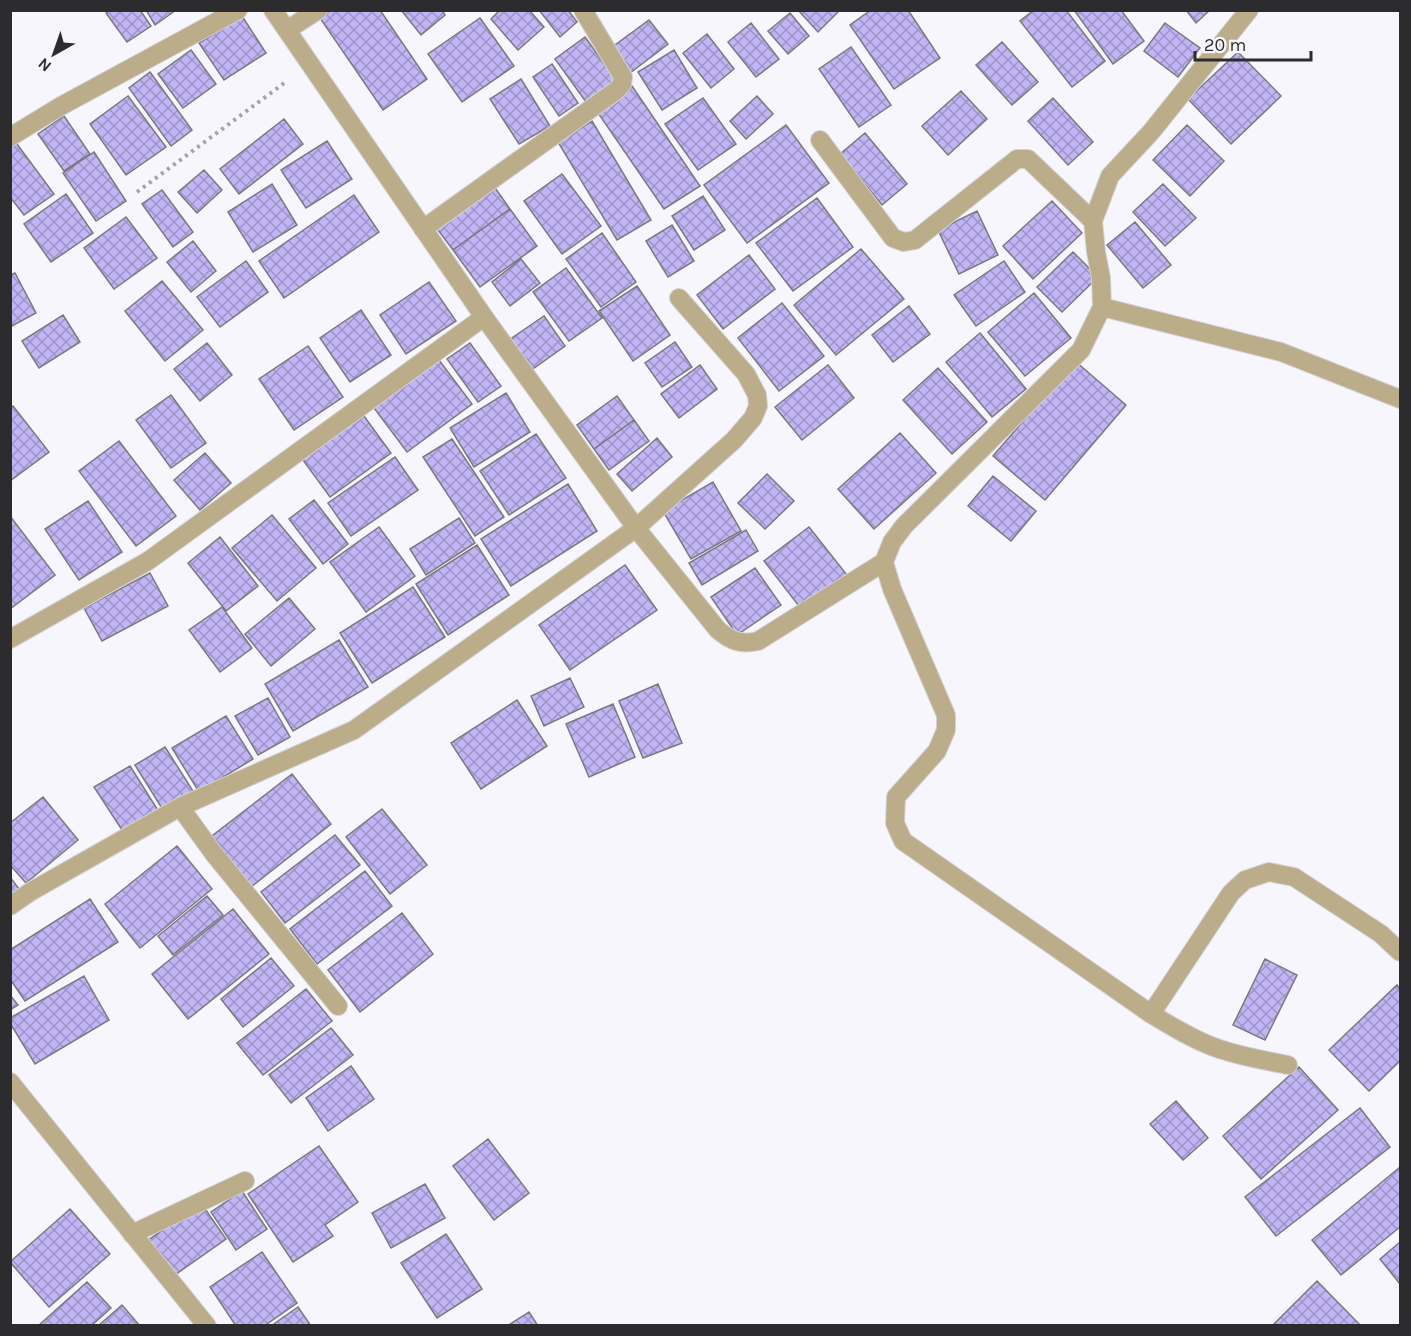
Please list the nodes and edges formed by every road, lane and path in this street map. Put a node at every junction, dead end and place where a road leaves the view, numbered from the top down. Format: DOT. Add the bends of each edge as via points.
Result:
graph roads {
  1 [pos="238,10"];
  2 [pos="273,10"];
  3 [pos="318,10"];
  4 [pos="583,10"];
  5 [pos="1249,10"];
  6 [pos="287,30"];
  7 [pos="309,64"];
  8 [pos="10,137"];
  9 [pos="820,140"];
  10 [pos="137,192"];
  11 [pos="1093,221"];
  12 [pos="423,229"];
  13 [pos="679,298"];
  14 [pos="1102,307"];
  15 [pos="484,318"];
  16 [pos="1401,399"];
  17 [pos="636,528"];
  18 [pos="884,562"];
  19 [pos="10,639"];
  20 [pos="180,807"];
  21 [pos="10,906"];
  22 [pos="1401,952"];
  23 [pos="338,1006"];
  24 [pos="1151,1014"];
  25 [pos="1288,1065"];
  26 [pos="11,1085"];
  27 [pos="245,1181"];
  28 [pos="132,1234"];
  29 [pos="207,1326"];
  1 -- 8 [label="street"];
  2 -- 6 [label="street"];
  3 -- 6 [label="street"];
  4 -- 12 [label="street" via="623,77 622,84"];
  5 -- 11 [label="street" via="1151,132 1110,176"];
  6 -- 7 [label="street"];
  7 -- 10 [label="path"];
  7 -- 12 [label="street"];
  9 -- 11 [label="street" via="893,238 904,242 915,240 1017,159 1028,159"];
  11 -- 14 [label="street"];
  12 -- 15 [label="street"];
  13 -- 17 [label="street" via="746,374 758,406 744,430"];
  14 -- 16 [label="street" via="1281,352"];
  14 -- 18 [label="street" via="1081,350 904,525"];
  15 -- 17 [label="street"];
  15 -- 19 [label="street" via="148,561"];
  17 -- 18 [label="street" via="718,630 735,642 746,644 758,641"];
  17 -- 20 [label="street" via="354,730"];
  18 -- 24 [label="street" via="946,715 946,730 938,751 896,797 895,823 903,841"];
  20 -- 21 [label="street"];
  20 -- 23 [label="street"];
  22 -- 24 [label="street" via="1381,934 1294,877 1269,872 1245,880 1231,893"];
  24 -- 25 [label="street" via="1213,1046"];
  26 -- 28 [label="street"];
  27 -- 28 [label="street"];
  28 -- 29 [label="street"];
}
